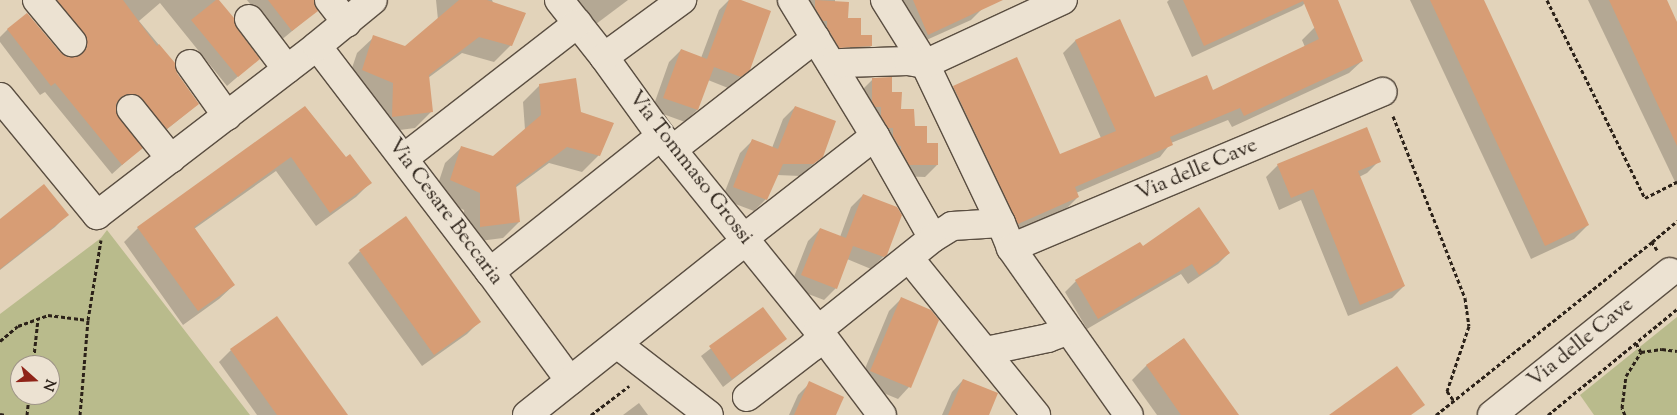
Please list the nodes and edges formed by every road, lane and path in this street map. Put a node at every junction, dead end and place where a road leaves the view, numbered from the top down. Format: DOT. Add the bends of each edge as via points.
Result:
graph roads {
  1 [pos="37,0"];
  2 [pos="329,0"];
  3 [pos="373,0"];
  4 [pos="559,0"];
  5 [pos="682,0"];
  6 [pos="792,0"];
  7 [pos="885,0"];
  8 [pos="1063,0"];
  9 [pos="1547,0"];
  10 [pos="249,19"];
  11 [pos="347,23"];
  12 [pos="578,23"];
  13 [pos="816,38"];
  14 [pos="72,42"];
  15 [pos="317,46"];
  16 [pos="604,57"];
  17 [pos="190,64"];
  18 [pos="926,64"];
  19 [pos="833,66"];
  20 [pos="287,69"];
  21 [pos="1383,92"];
  22 [pos="0,97"];
  23 [pos="131,109"];
  24 [pos="227,116"];
  25 [pos="875,136"];
  26 [pos="667,143"];
  27 [pos="404,158"];
  28 [pos="171,159"];
  29 [pos="1677,182"];
  30 [pos="97,215"];
  31 [pos="1677,221"];
  32 [pos="1001,223"];
  33 [pos="933,238"];
  34 [pos="745,239"];
  35 [pos="1652,242"];
  36 [pos="1011,248"];
  37 [pos="909,258"];
  38 [pos="490,272"];
  39 [pos="1670,272"];
  40 [pos="1677,310"];
  41 [pos="38,319"];
  42 [pos="88,320"];
  43 [pos="1069,330"];
  44 [pos="820,333"];
  45 [pos="0,341"];
  46 [pos="1636,343"];
  47 [pos="617,344"];
  48 [pos="986,351"];
  49 [pos="1677,351"];
  50 [pos="1641,352"];
  51 [pos="34,355"];
  52 [pos="649,370"];
  53 [pos="570,380"];
  54 [pos="746,397"];
  55 [pos="1454,400"];
  56 [pos="0,414"];
  57 [pos="878,414"];
  58 [pos="6,415"];
  59 [pos="80,415"];
  60 [pos="527,415"];
  61 [pos="592,415"];
  62 [pos="709,415"];
  63 [pos="1036,415"];
  64 [pos="1129,415"];
  65 [pos="1436,415"];
  66 [pos="1492,415"];
  67 [pos="1548,415"];
  68 [pos="1625,415"];
  1 -- 14 [label="street"];
  2 -- 11 [label="street"];
  3 -- 11 [label="street"];
  4 -- 12 [label="street, Via Tommaso Grossi"];
  5 -- 16 [label="street"];
  6 -- 13 [label="street"];
  7 -- 18 [label="street"];
  8 -- 18 [label="street"];
  9 -- 29 [label="path" via="1645,198"];
  10 -- 20 [label="street"];
  11 -- 15 [label="street"];
  12 -- 16 [label="street, Via Tommaso Grossi"];
  12 -- 27 [label="street"];
  13 -- 19 [label="street"];
  13 -- 26 [label="street"];
  15 -- 20 [label="street"];
  15 -- 27 [label="street, Via Cesare Beccaria"];
  16 -- 26 [label="street, Via Tommaso Grossi"];
  17 -- 24 [label="street"];
  18 -- 19 [label="street" via="908,61 842,62"];
  18 -- 32 [label="street"];
  19 -- 25 [label="street"];
  20 -- 24 [label="street"];
  21 -- 36 [label="street, Via delle Cave"];
  21 -- 55 [label="path" via="1465,298 1469,326 1447,391"];
  22 -- 30 [label="street"];
  23 -- 28 [label="street"];
  24 -- 28 [label="street"];
  25 -- 33 [label="street"];
  25 -- 34 [label="street"];
  26 -- 34 [label="street, Via Tommaso Grossi"];
  26 -- 38 [label="street"];
  27 -- 38 [label="street, Via Cesare Beccaria"];
  28 -- 30 [label="street"];
  30 -- 42 [label="path" via="101,238"];
  31 -- 35 [label="path"];
  32 -- 33 [label="street" via="952,226"];
  32 -- 36 [label="street"];
  33 -- 37 [label="street"];
  34 -- 44 [label="street, Via Tommaso Grossi"];
  34 -- 47 [label="street"];
  35 -- 39 [label="path"];
  35 -- 55 [label="path"];
  36 -- 43 [label="street"];
  37 -- 44 [label="street"];
  37 -- 48 [label="street"];
  38 -- 53 [label="street, Via Cesare Beccaria"];
  39 -- 66 [label="street, Via delle Cave"];
  40 -- 46 [label="path"];
  41 -- 42 [label="path" via="48,315"];
  41 -- 45 [label="path" via="18,326"];
  41 -- 51 [label="path"];
  42 -- 59 [label="path"];
  43 -- 48 [label="street" via="1048,338"];
  43 -- 64 [label="street"];
  44 -- 54 [label="street" via="812,347"];
  44 -- 57 [label="street, Via Tommaso Grossi"];
  46 -- 50 [label="path"];
  46 -- 67 [label="path"];
  47 -- 52 [label="street"];
  47 -- 53 [label="street"];
  48 -- 63 [label="street"];
  49 -- 50 [label="path"];
  50 -- 68 [label="path" via="1626,376 1622,408"];
  52 -- 61 [label="path"];
  52 -- 62 [label="street"];
  53 -- 60 [label="street"];
  55 -- 65 [label="path"];
  56 -- 58 [label="path"];
}
